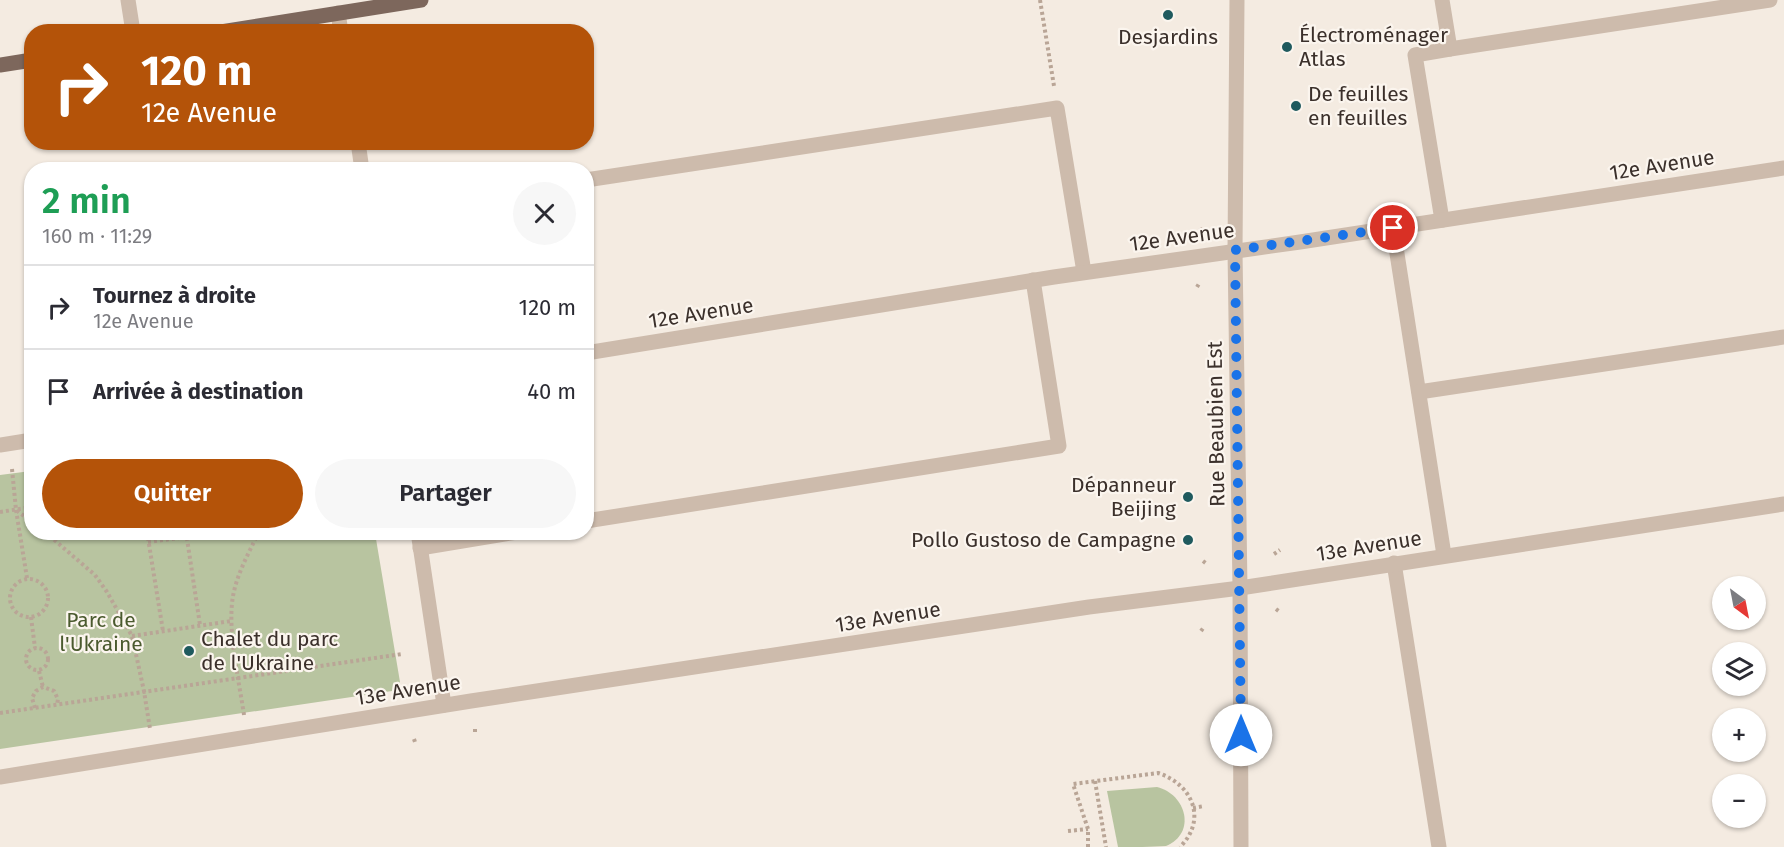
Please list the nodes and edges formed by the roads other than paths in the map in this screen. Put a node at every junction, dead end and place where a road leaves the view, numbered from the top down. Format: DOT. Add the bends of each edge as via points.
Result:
graph roads {
  1 [pos="128,0"];
  2 [pos="421,0"];
  3 [pos="1237,0"];
  4 [pos="1442,0"];
  5 [pos="1770,0"];
  6 [pos="338,13"];
  7 [pos="132,24"];
  8 [pos="270,24"];
  9 [pos="340,24"];
  10 [pos="1450,50"];
  11 [pos="24,61"];
  12 [pos="0,65"];
  13 [pos="1784,168"];
  14 [pos="594,179"];
  15 [pos="1442,220"];
  16 [pos="1393,228"];
  17 [pos="1235,250"];
  18 [pos="1084,272"];
  19 [pos="1033,280"];
  20 [pos="1784,337"];
  21 [pos="594,352"];
  22 [pos="1419,392"];
  23 [pos="24,441"];
  24 [pos="0,445"];
  25 [pos="1784,504"];
  26 [pos="594,520"];
  27 [pos="419,540"];
  28 [pos="1444,555"];
  29 [pos="1394,563"];
  30 [pos="1240,588"];
  31 [pos="444,705"];
  32 [pos="0,777"];
  33 [pos="1241,847"];
  34 [pos="1440,847"];
  1 -- 7 [label="street"];
  2 -- 6 [label="main road"];
  3 -- 17 [label="street, Rue Beaubien Est"];
  4 -- 10 [label="street"];
  5 -- 10 [label="street"];
  6 -- 8 [label="main road"];
  6 -- 9 [label="street"];
  10 -- 15 [label="street" via="1415,55"];
  11 -- 12 [label="main road"];
  13 -- 15 [label="street, 12e Avenue"];
  14 -- 18 [label="street" via="1058,108"];
  15 -- 16 [label="street, 12e Avenue"];
  16 -- 17 [label="street, 12e Avenue"];
  16 -- 22 [label="street"];
  17 -- 18 [label="street, 12e Avenue"];
  17 -- 30 [label="street, Rue Beaubien Est"];
  18 -- 19 [label="street, 12e Avenue"];
  19 -- 21 [label="street, 12e Avenue"];
  19 -- 26 [label="street" via="1059,446"];
  20 -- 22 [label="street"];
  22 -- 28 [label="street"];
  23 -- 24 [label="street"];
  25 -- 28 [label="street, 13e Avenue"];
  27 -- 31 [label="street"];
  28 -- 29 [label="street, 13e Avenue"];
  29 -- 30 [label="street, 13e Avenue"];
  29 -- 34 [label="street"];
  30 -- 31 [label="street, 13e Avenue"];
  30 -- 33 [label="street, Rue Beaubien Est"];
  31 -- 32 [label="street, 13e Avenue"];
}
